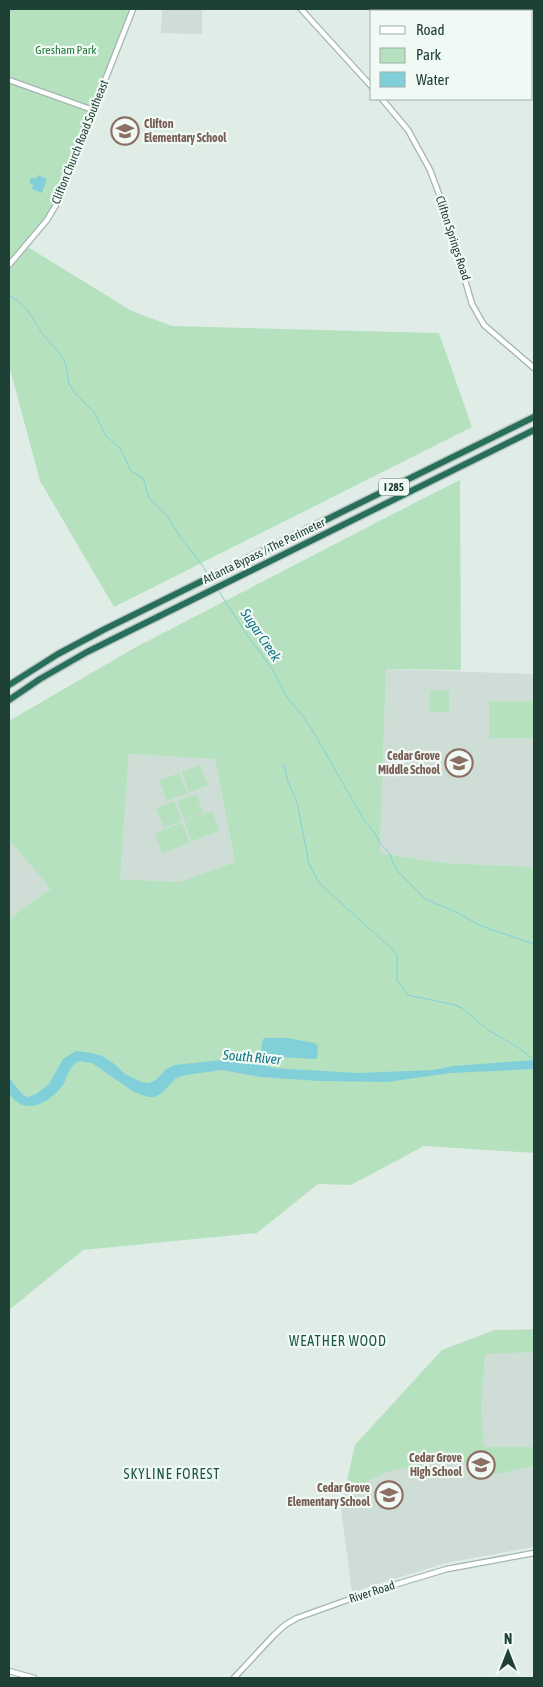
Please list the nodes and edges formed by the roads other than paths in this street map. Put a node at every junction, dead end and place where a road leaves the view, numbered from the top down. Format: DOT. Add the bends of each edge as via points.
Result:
graph roads {
  1 [pos="133,9"];
  2 [pos="302,9"];
  3 [pos="9,80"];
  4 [pos="370,85"];
  5 [pos="383,100"];
  6 [pos="93,110"];
  7 [pos="9,265"];
  8 [pos="534,368"];
  9 [pos="534,417"];
  10 [pos="534,430"];
  11 [pos="9,685"];
  12 [pos="9,700"];
  13 [pos="534,1553"];
  14 [pos="9,1671"];
  15 [pos="34,1678"];
  16 [pos="234,1678"];
  1 -- 6 [label="street, Clifton Church Road Southeast"];
  2 -- 4 [label="street"];
  3 -- 6 [label="street"];
  5 -- 8 [label="street, Clifton Springs Road" via="408,130 430,170 478,317"];
  6 -- 7 [label="street, Clifton Church Road Southeast" via="56,205"];
  9 -- 11 [label="highway, Atlanta Bypass / The Perimeter / I 285" via="120,622 58,654"];
  10 -- 12 [label="highway, Atlanta Bypass / The Perimeter / I 285" via="126,631 58,668"];
  13 -- 16 [label="street, River Road" via="447,1569 297,1618 274,1635"];
  14 -- 15 [label="street"];
}
